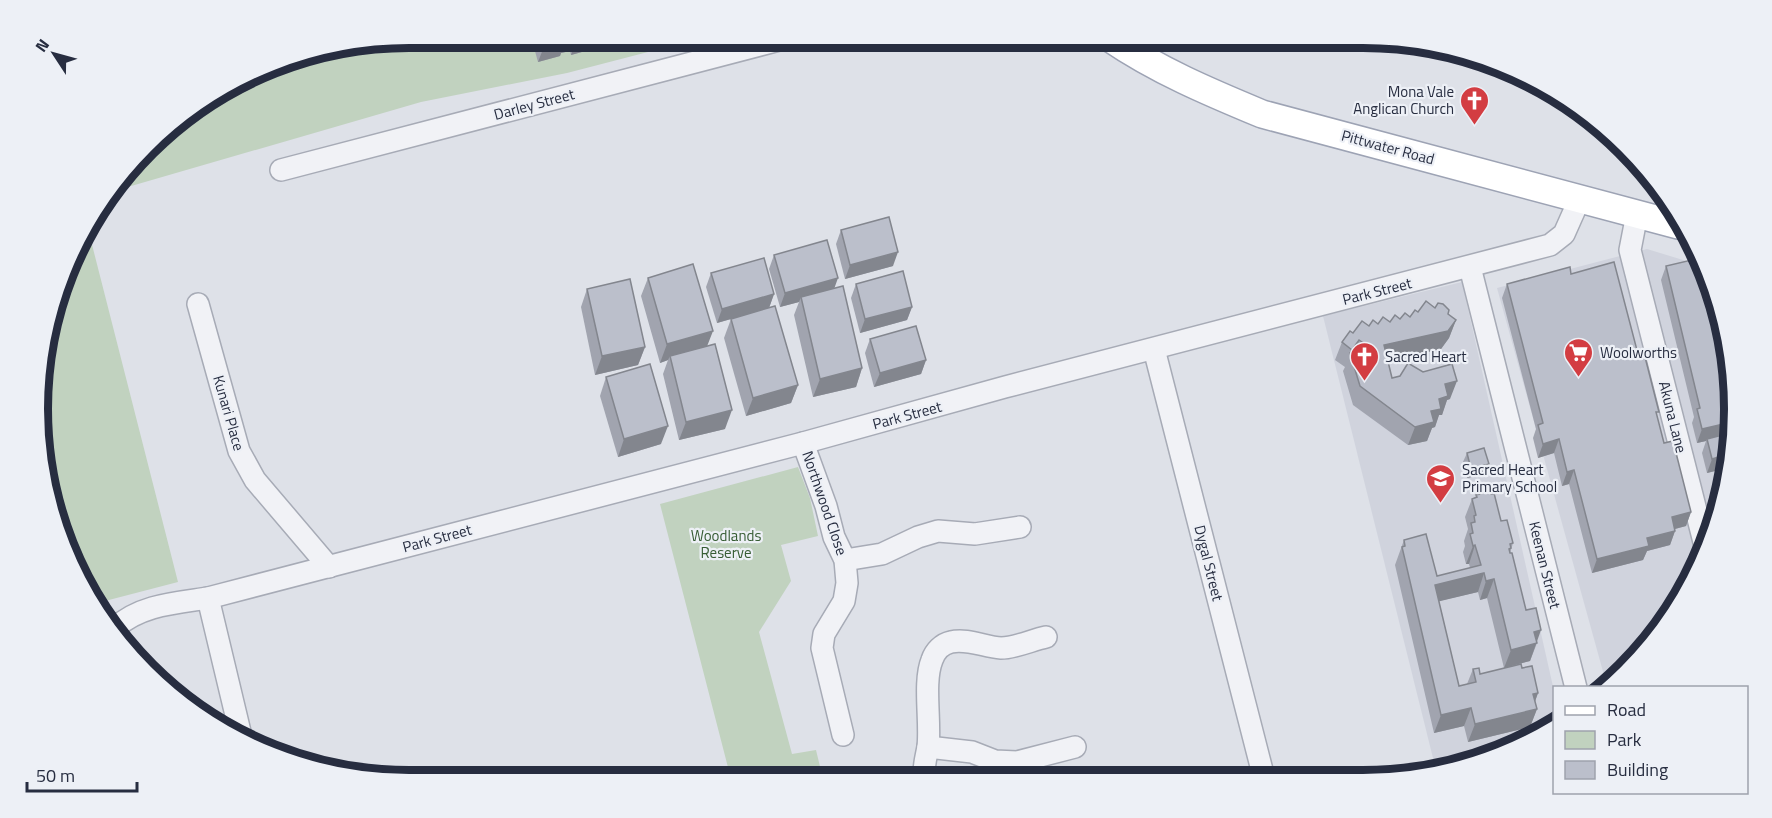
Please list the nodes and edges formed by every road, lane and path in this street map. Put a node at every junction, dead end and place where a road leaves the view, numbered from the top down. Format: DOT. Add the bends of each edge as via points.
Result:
graph roads {
  1 [pos="749,48"];
  2 [pos="1124,48"];
  3 [pos="281,170"];
  4 [pos="1580,198"];
  5 [pos="1637,214"];
  6 [pos="1673,224"];
  7 [pos="1470,267"];
  8 [pos="198,304"];
  9 [pos="1154,349"];
  10 [pos="804,443"];
  11 [pos="1020,527"];
  12 [pos="1702,534"];
  13 [pos="845,560"];
  14 [pos="329,567"];
  15 [pos="208,598"];
  16 [pos="120,625"];
  17 [pos="1046,637"];
  18 [pos="1576,686"];
  19 [pos="240,728"];
  20 [pos="843,735"];
  21 [pos="927,747"];
  22 [pos="1075,747"];
  23 [pos="923,770"];
  24 [pos="1262,770"];
  1 -- 3 [label="street, Darley Street"];
  2 -- 4 [label="main road, Pittwater Road" via="1200,89 1262,114"];
  4 -- 5 [label="main road, Pittwater Road"];
  4 -- 7 [label="street, Park Street" via="1564,234 1551,245"];
  5 -- 6 [label="main road, Pittwater Road"];
  5 -- 12 [label="street, Akuna Lane" via="1630,250"];
  7 -- 9 [label="street, Park Street"];
  7 -- 18 [label="street, Keenan Street"];
  8 -- 14 [label="street, Kunari Place" via="239,451 255,480"];
  9 -- 10 [label="street, Park Street"];
  9 -- 24 [label="street, Dygal Street"];
  10 -- 13 [label="street, Northwood Close"];
  10 -- 14 [label="street, Park Street"];
  11 -- 13 [label="street" via="975,534 938,531 882,554"];
  13 -- 20 [label="street, Northwood Close" via="844,601 824,634 822,648"];
  14 -- 15 [label="street, Park Street"];
  15 -- 16 [label="street, Park Street" via="165,604 134,614"];
  15 -- 19 [label="street"];
  17 -- 21 [label="street" via="1004,648 965,641 950,642 938,649 929,670"];
  21 -- 22 [label="street" via="1017,762"];
  21 -- 23 [label="street"];
}
